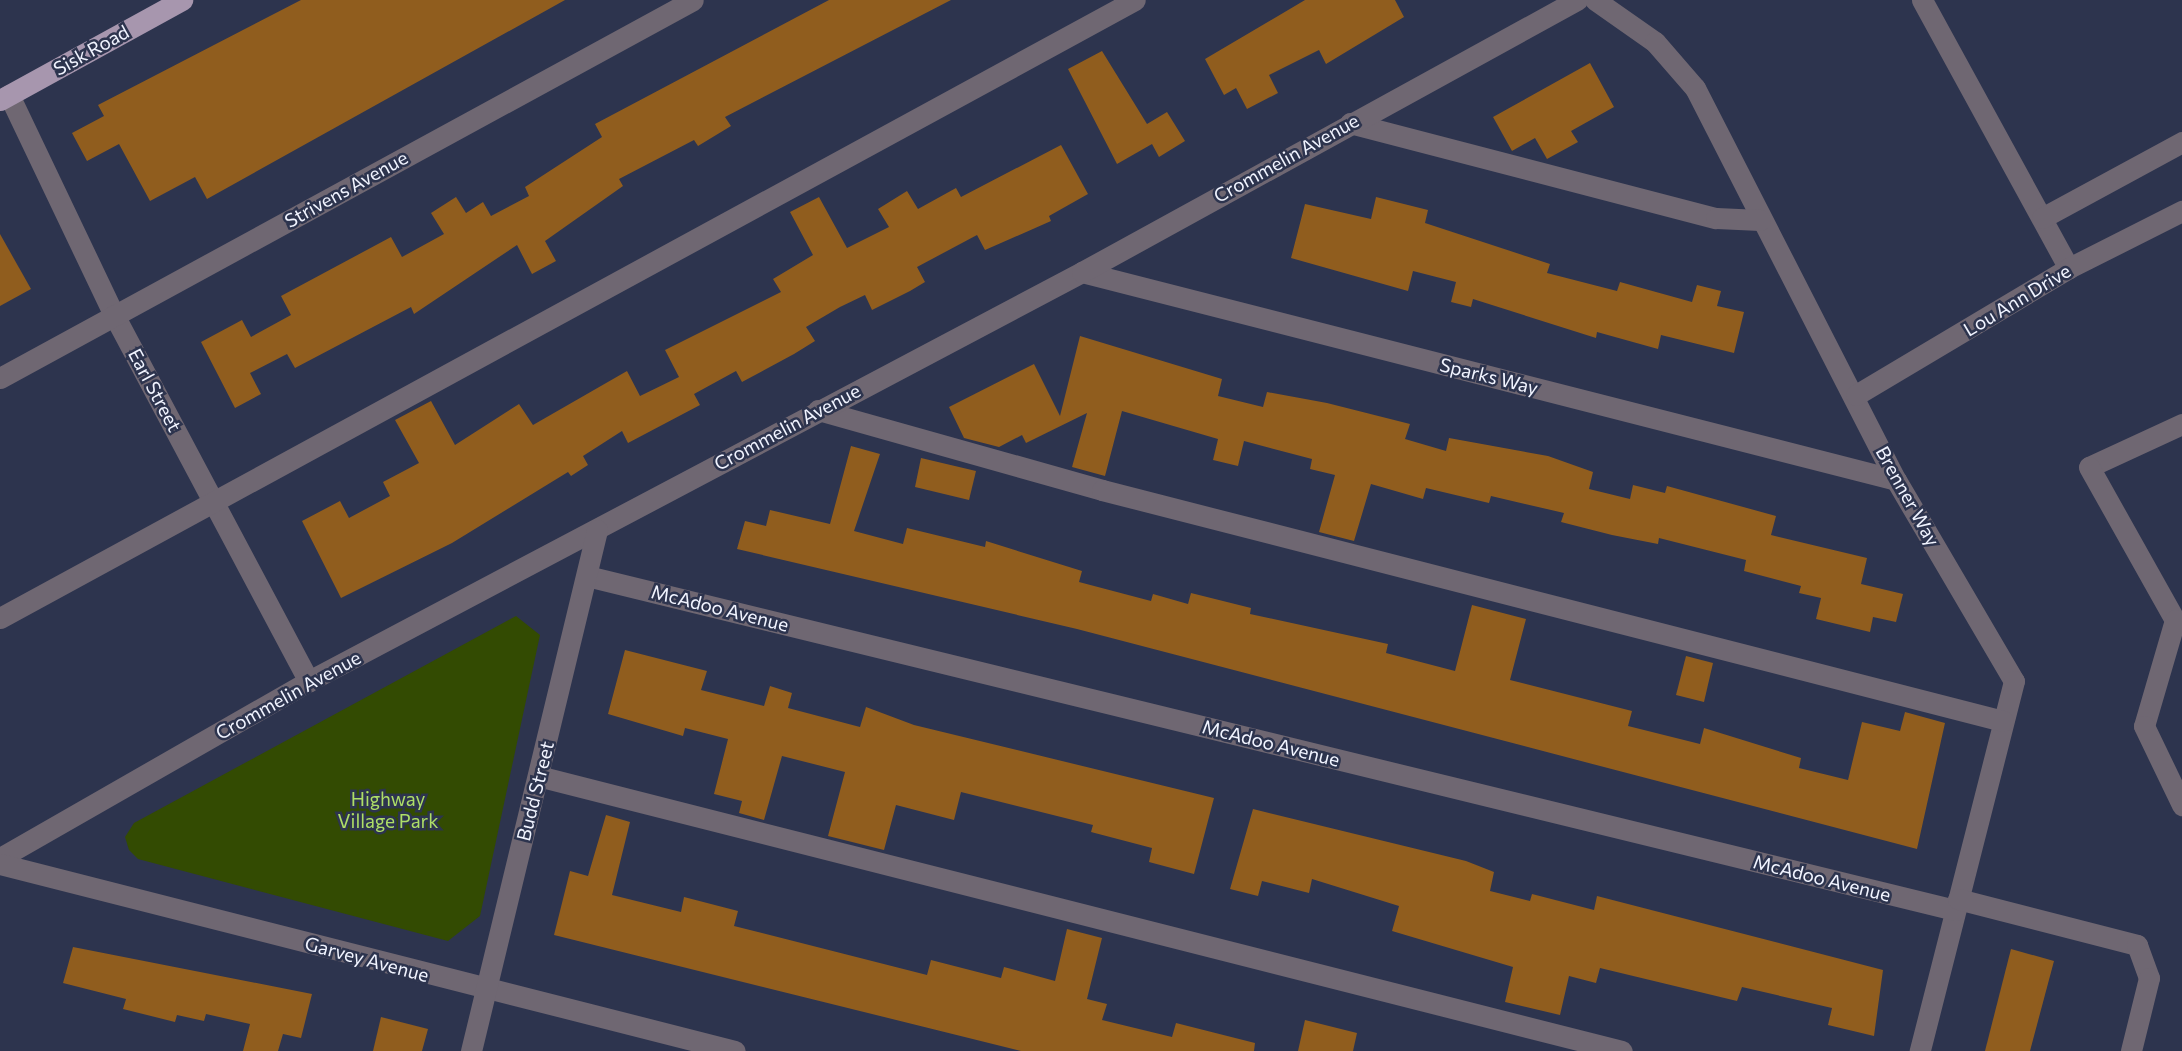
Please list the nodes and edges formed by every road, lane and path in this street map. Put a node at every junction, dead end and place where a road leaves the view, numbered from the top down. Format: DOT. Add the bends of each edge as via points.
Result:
graph roads {
  1 [pos="182,0"];
  2 [pos="693,0"];
  3 [pos="1135,0"];
  4 [pos="1577,0"];
  5 [pos="1922,0"];
  6 [pos="1605,2"];
  7 [pos="4,97"];
  8 [pos="1350,122"];
  9 [pos="2182,142"];
  10 [pos="2182,211"];
  11 [pos="2042,218"];
  12 [pos="1760,220"];
  13 [pos="2069,268"];
  14 [pos="1082,272"];
  15 [pos="114,315"];
  16 [pos="0,378"];
  17 [pos="1856,395"];
  18 [pos="818,410"];
  19 [pos="2182,424"];
  20 [pos="1896,480"];
  21 [pos="214,501"];
  22 [pos="597,530"];
  23 [pos="587,576"];
  24 [pos="0,618"];
  25 [pos="309,681"];
  26 [pos="2003,721"];
  27 [pos="538,776"];
  28 [pos="2182,805"];
  29 [pos="0,858"];
  30 [pos="0,864"];
  31 [pos="1956,905"];
  32 [pos="486,990"];
  33 [pos="471,1051"];
  34 [pos="736,1051"];
  35 [pos="1622,1051"];
  36 [pos="1920,1051"];
  37 [pos="2131,1051"];
  1 -- 7 [label="main road, Sisk Road"];
  2 -- 15 [label="street, Strivens Avenue"];
  3 -- 21 [label="street"];
  4 -- 8 [label="street, Crommelin Avenue"];
  5 -- 11 [label="street"];
  6 -- 12 [label="street, Brenner Way" via="1679,63"];
  7 -- 15 [label="street, Earl Street"];
  8 -- 12 [label="street" via="1716,218"];
  8 -- 14 [label="street, Crommelin Avenue"];
  9 -- 11 [label="street"];
  10 -- 13 [label="street, Lou Ann Drive"];
  11 -- 13 [label="street"];
  12 -- 17 [label="street, Brenner Way"];
  13 -- 17 [label="street, Lou Ann Drive"];
  14 -- 18 [label="street, Crommelin Avenue"];
  14 -- 20 [label="street, Sparks Way"];
  15 -- 16 [label="street, Strivens Avenue"];
  15 -- 21 [label="street, Earl Street"];
  17 -- 20 [label="street, Brenner Way"];
  18 -- 22 [label="street, Crommelin Avenue"];
  18 -- 26 [label="street" via="1102,490"];
  19 -- 28 [label="street" via="2089,467 2175,620 2144,726"];
  20 -- 26 [label="street, Brenner Way" via="2014,681"];
  21 -- 24 [label="street"];
  21 -- 25 [label="street, Earl Street"];
  22 -- 23 [label="street, Budd Street"];
  22 -- 25 [label="street, Crommelin Avenue"];
  23 -- 27 [label="street, Budd Street"];
  23 -- 31 [label="street, McAdoo Avenue"];
  25 -- 29 [label="street, Crommelin Avenue"];
  26 -- 31 [label="street, Brenner Way"];
  27 -- 32 [label="street, Budd Street"];
  27 -- 35 [label="street"];
  30 -- 32 [label="street, Garvey Avenue"];
  31 -- 36 [label="street, Brenner Way"];
  31 -- 37 [label="street, McAdoo Avenue" via="2137,945 2149,978"];
  32 -- 33 [label="street, Budd Street"];
  32 -- 34 [label="street, Garvey Avenue"];
}
